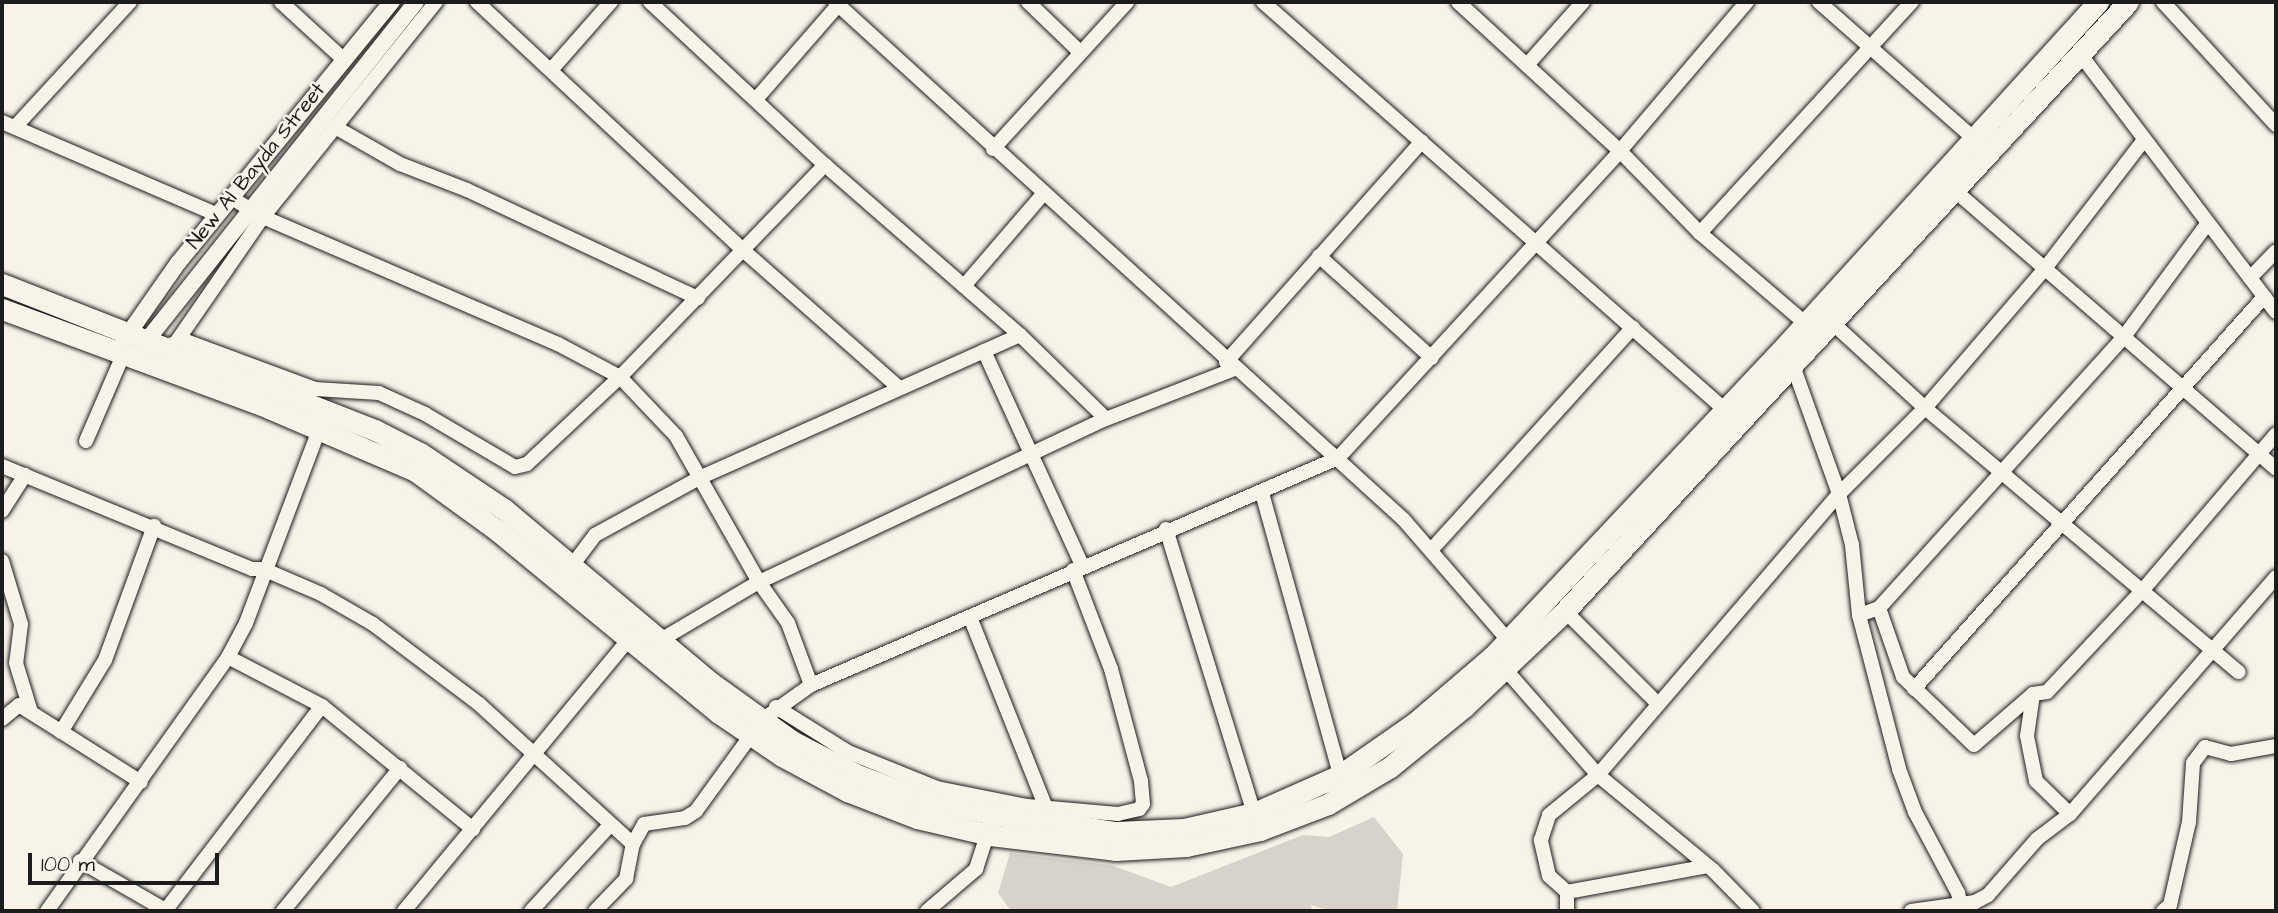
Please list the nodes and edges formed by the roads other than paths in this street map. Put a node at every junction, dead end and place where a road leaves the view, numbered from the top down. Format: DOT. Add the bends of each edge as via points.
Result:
graph roads {
  1 [pos="130,2"];
  2 [pos="281,2"];
  3 [pos="392,2"];
  4 [pos="416,2"];
  5 [pos="436,2"];
  6 [pos="477,2"];
  7 [pos="611,2"];
  8 [pos="650,2"];
  9 [pos="1028,2"];
  10 [pos="1127,2"];
  11 [pos="1262,2"];
  12 [pos="1458,2"];
  13 [pos="1583,2"];
  14 [pos="1747,2"];
  15 [pos="1818,2"];
  16 [pos="1912,2"];
  17 [pos="2098,2"];
  18 [pos="2128,2"];
  19 [pos="2163,2"];
  20 [pos="836,3"];
  21 [pos="1869,48"];
  22 [pos="1080,52"];
  23 [pos="2080,54"];
  24 [pos="344,60"];
  25 [pos="1527,65"];
  26 [pos="551,70"];
  27 [pos="757,98"];
  28 [pos="8,124"];
  29 [pos="2276,125"];
  30 [pos="335,127"];
  31 [pos="2144,140"];
  32 [pos="1422,141"];
  33 [pos="1980,144"];
  34 [pos="993,149"];
  35 [pos="1620,151"];
  36 [pos="825,165"];
  37 [pos="1953,189"];
  38 [pos="1043,194"];
  39 [pos="232,198"];
  40 [pos="247,208"];
  41 [pos="218,215"];
  42 [pos="263,217"];
  43 [pos="2207,223"];
  44 [pos="1700,233"];
  45 [pos="1535,243"];
  46 [pos="744,251"];
  47 [pos="2276,251"];
  48 [pos="1319,257"];
  49 [pos="2043,271"];
  50 [pos="2250,278"];
  51 [pos="2,284"];
  52 [pos="964,286"];
  53 [pos="2264,297"];
  54 [pos="698,298"];
  55 [pos="2276,312"];
  56 [pos="4,314"];
  57 [pos="1817,317"];
  58 [pos="1633,327"];
  59 [pos="1020,335"];
  60 [pos="2123,338"];
  61 [pos="141,349"];
  62 [pos="984,351"];
  63 [pos="1789,354"];
  64 [pos="1432,358"];
  65 [pos="1230,365"];
  66 [pos="620,377"];
  67 [pos="897,386"];
  68 [pos="2181,390"];
  69 [pos="1925,408"];
  70 [pos="1724,409"];
  71 [pos="1106,419"];
  72 [pos="323,420"];
  73 [pos="2276,434"];
  74 [pos="86,442"];
  75 [pos="2258,453"];
  76 [pos="1033,456"];
  77 [pos="1338,458"];
  78 [pos="2,466"];
  79 [pos="2276,469"];
  80 [pos="2003,472"];
  81 [pos="25,475"];
  82 [pos="699,478"];
  83 [pos="1262,492"];
  84 [pos="1839,494"];
  85 [pos="2,511"];
  86 [pos="2064,522"];
  87 [pos="154,526"];
  88 [pos="1166,529"];
  89 [pos="1432,549"];
  90 [pos="2,561"];
  91 [pos="571,567"];
  92 [pos="1078,568"];
  93 [pos="263,569"];
  94 [pos="2276,577"];
  95 [pos="759,582"];
  96 [pos="2142,591"];
  97 [pos="1880,608"];
  98 [pos="1565,611"];
  99 [pos="1859,615"];
  100 [pos="970,617"];
  101 [pos="1508,640"];
  102 [pos="641,641"];
  103 [pos="2213,648"];
  104 [pos="228,657"];
  105 [pos="1499,662"];
  106 [pos="2239,672"];
  107 [pos="811,685"];
  108 [pos="1914,689"];
  109 [pos="2033,694"];
  110 [pos="1657,703"];
  111 [pos="322,706"];
  112 [pos="31,712"];
  113 [pos="2,719"];
  114 [pos="763,721"];
  115 [pos="61,732"];
  116 [pos="2276,746"];
  117 [pos="533,757"];
  118 [pos="400,768"];
  119 [pos="1340,775"];
  120 [pos="1598,775"];
  121 [pos="141,782"];
  122 [pos="2070,814"];
  123 [pos="1257,822"];
  124 [pos="611,824"];
  125 [pos="991,825"];
  126 [pos="1048,825"];
  127 [pos="473,829"];
  128 [pos="633,844"];
  129 [pos="80,861"];
  130 [pos="1708,866"];
  131 [pos="1567,892"];
  132 [pos="1962,907"];
  133 [pos="47,911"];
  134 [pos="166,911"];
  135 [pos="282,911"];
  136 [pos="404,911"];
  137 [pos="531,911"];
  138 [pos="595,911"];
  139 [pos="927,911"];
  140 [pos="1567,911"];
  141 [pos="1754,911"];
  142 [pos="1910,911"];
  143 [pos="2164,911"];
  1 -- 28 [label="street"];
  2 -- 24 [label="street"];
  3 -- 24 [label="street, New Al Bayda Street"];
  4 -- 40 [label="street, New Al Bayda Street"];
  5 -- 30 [label="street"];
  6 -- 26 [label="street"];
  7 -- 26 [label="street"];
  8 -- 27 [label="street"];
  9 -- 22 [label="street"];
  10 -- 22 [label="street"];
  11 -- 32 [label="street"];
  12 -- 25 [label="street"];
  13 -- 25 [label="street"];
  14 -- 35 [label="street"];
  15 -- 21 [label="street"];
  16 -- 21 [label="street"];
  17 -- 33 [label="main road"];
  18 -- 23 [label="main road"];
  19 -- 29 [label="street"];
  20 -- 27 [label="street"];
  20 -- 34 [label="street"];
  21 -- 33 [label="street"];
  21 -- 44 [label="street"];
  22 -- 34 [label="street"];
  23 -- 31 [label="street"];
  23 -- 33 [label="main road"];
  24 -- 39 [label="street, New Al Bayda Street"];
  25 -- 35 [label="street"];
  26 -- 46 [label="street"];
  27 -- 36 [label="street"];
  28 -- 41 [label="street"];
  30 -- 42 [label="street"];
  30 -- 54 [label="street" via="400,164 467,190"];
  31 -- 43 [label="street"];
  31 -- 49 [label="street"];
  32 -- 45 [label="street"];
  32 -- 48 [label="street"];
  33 -- 37 [label="main road"];
  33 -- 57 [label="main road"];
  34 -- 38 [label="street"];
  35 -- 44 [label="street"];
  35 -- 45 [label="street"];
  36 -- 46 [label="street"];
  36 -- 52 [label="street"];
  37 -- 49 [label="street"];
  37 -- 57 [label="main road"];
  38 -- 52 [label="street"];
  38 -- 65 [label="street"];
  39 -- 40 [label="street"];
  39 -- 41 [label="street, New Al Bayda Street"];
  40 -- 42 [label="street"];
  40 -- 61 [label="street, New Al Bayda Street"];
  41 -- 61 [label="street, New Al Bayda Street"];
  42 -- 61 [label="street"];
  42 -- 66 [label="street" via="558,344"];
  43 -- 50 [label="street"];
  43 -- 60 [label="street"];
  44 -- 57 [label="street"];
  45 -- 58 [label="street"];
  45 -- 64 [label="street"];
  46 -- 54 [label="street"];
  46 -- 67 [label="street"];
  47 -- 50 [label="street"];
  48 -- 64 [label="street"];
  48 -- 65 [label="street"];
  49 -- 60 [label="street"];
  49 -- 69 [label="street"];
  50 -- 53 [label="street"];
  51 -- 61 [label="main road"];
  52 -- 59 [label="street"];
  53 -- 55 [label="street"];
  53 -- 68 [label="street"];
  54 -- 66 [label="street"];
  56 -- 61 [label="main road"];
  57 -- 63 [label="main road"];
  57 -- 69 [label="street"];
  58 -- 70 [label="street"];
  58 -- 89 [label="street"];
  59 -- 62 [label="street"];
  59 -- 71 [label="street"];
  60 -- 68 [label="street"];
  60 -- 80 [label="street"];
  61 -- 66 [label="street" via="315,389 379,393 425,414 515,467 527,464"];
  61 -- 72 [label="main road"];
  61 -- 74 [label="street"];
  62 -- 67 [label="street"];
  62 -- 76 [label="street"];
  63 -- 70 [label="main road"];
  63 -- 84 [label="street"];
  63 -- 98 [label="main road"];
  64 -- 77 [label="street"];
  65 -- 71 [label="street"];
  65 -- 77 [label="street"];
  66 -- 82 [label="street" via="676,436"];
  67 -- 82 [label="street"];
  68 -- 75 [label="street"];
  68 -- 86 [label="street"];
  69 -- 80 [label="street"];
  69 -- 84 [label="street"];
  70 -- 101 [label="main road"];
  71 -- 76 [label="street"];
  72 -- 91 [label="main road" via="386,435 464,480"];
  72 -- 93 [label="street"];
  72 -- 102 [label="main road" via="457,499"];
  73 -- 75 [label="street"];
  75 -- 79 [label="street"];
  75 -- 96 [label="street"];
  76 -- 92 [label="street"];
  76 -- 95 [label="street"];
  77 -- 83 [label="street"];
  77 -- 89 [label="street"];
  78 -- 81 [label="street"];
  80 -- 86 [label="street"];
  80 -- 97 [label="street"];
  81 -- 85 [label="street"];
  81 -- 87 [label="street"];
  82 -- 91 [label="street" via="595,536"];
  82 -- 95 [label="street"];
  83 -- 88 [label="street"];
  83 -- 119 [label="street"];
  84 -- 99 [label="street" via="1853,545"];
  84 -- 110 [label="street"];
  86 -- 96 [label="street"];
  86 -- 108 [label="street"];
  87 -- 93 [label="street" via="252,569"];
  87 -- 115 [label="street" via="105,660"];
  88 -- 92 [label="street"];
  88 -- 123 [label="street"];
  89 -- 101 [label="street"];
  90 -- 112 [label="street" via="21,624 16,663"];
  91 -- 102 [label="main road"];
  92 -- 100 [label="street"];
  92 -- 126 [label="street" via="1111,669 1143,804 1118,814"];
  93 -- 104 [label="street" via="246,623"];
  93 -- 117 [label="street" via="321,594 373,624 469,696"];
  94 -- 103 [label="street"];
  95 -- 102 [label="street"];
  95 -- 107 [label="street" via="788,623"];
  96 -- 103 [label="street"];
  96 -- 109 [label="street" via="2047,692"];
  97 -- 99 [label="street"];
  97 -- 108 [label="street" via="1903,677"];
  98 -- 105 [label="main road"];
  98 -- 110 [label="street"];
  99 -- 132 [label="street" via="1906,789"];
  100 -- 107 [label="street"];
  100 -- 126 [label="street"];
  101 -- 105 [label="main road"];
  102 -- 114 [label="main road"];
  102 -- 117 [label="street"];
  103 -- 106 [label="street"];
  103 -- 122 [label="street"];
  104 -- 111 [label="street"];
  104 -- 121 [label="street"];
  105 -- 119 [label="main road"];
  105 -- 120 [label="street"];
  105 -- 123 [label="main road" via="1390,767 1328,804"];
  107 -- 114 [label="street"];
  108 -- 109 [label="street" via="1974,745"];
  109 -- 122 [label="street" via="2027,736 2036,782"];
  110 -- 120 [label="street"];
  111 -- 118 [label="street"];
  111 -- 134 [label="street"];
  112 -- 113 [label="street" via="19,705"];
  112 -- 115 [label="street"];
  114 -- 125 [label="main road" via="822,758 888,788"];
  114 -- 126 [label="street" via="907,778"];
  114 -- 128 [label="street" via="696,811 685,818 644,824"];
  115 -- 121 [label="street"];
  116 -- 143 [label="street" via="2231,754 2205,747 2193,762 2189,822 2170,905"];
  117 -- 124 [label="street"];
  117 -- 127 [label="street"];
  118 -- 127 [label="street"];
  118 -- 135 [label="street"];
  119 -- 123 [label="main road"];
  120 -- 130 [label="street"];
  120 -- 131 [label="street" via="1549,815 1541,841 1549,876"];
  121 -- 129 [label="street"];
  122 -- 132 [label="street" via="2037,839 1988,895"];
  123 -- 126 [label="main road" via="1149,841"];
  124 -- 128 [label="street"];
  124 -- 137 [label="street"];
  125 -- 126 [label="main road"];
  125 -- 139 [label="street" via="976,869"];
  127 -- 136 [label="street"];
  128 -- 138 [label="street" via="626,880"];
  129 -- 133 [label="street"];
  129 -- 134 [label="street"];
  130 -- 131 [label="street"];
  130 -- 141 [label="street"];
  131 -- 140 [label="street"];
  132 -- 142 [label="street"];
}
